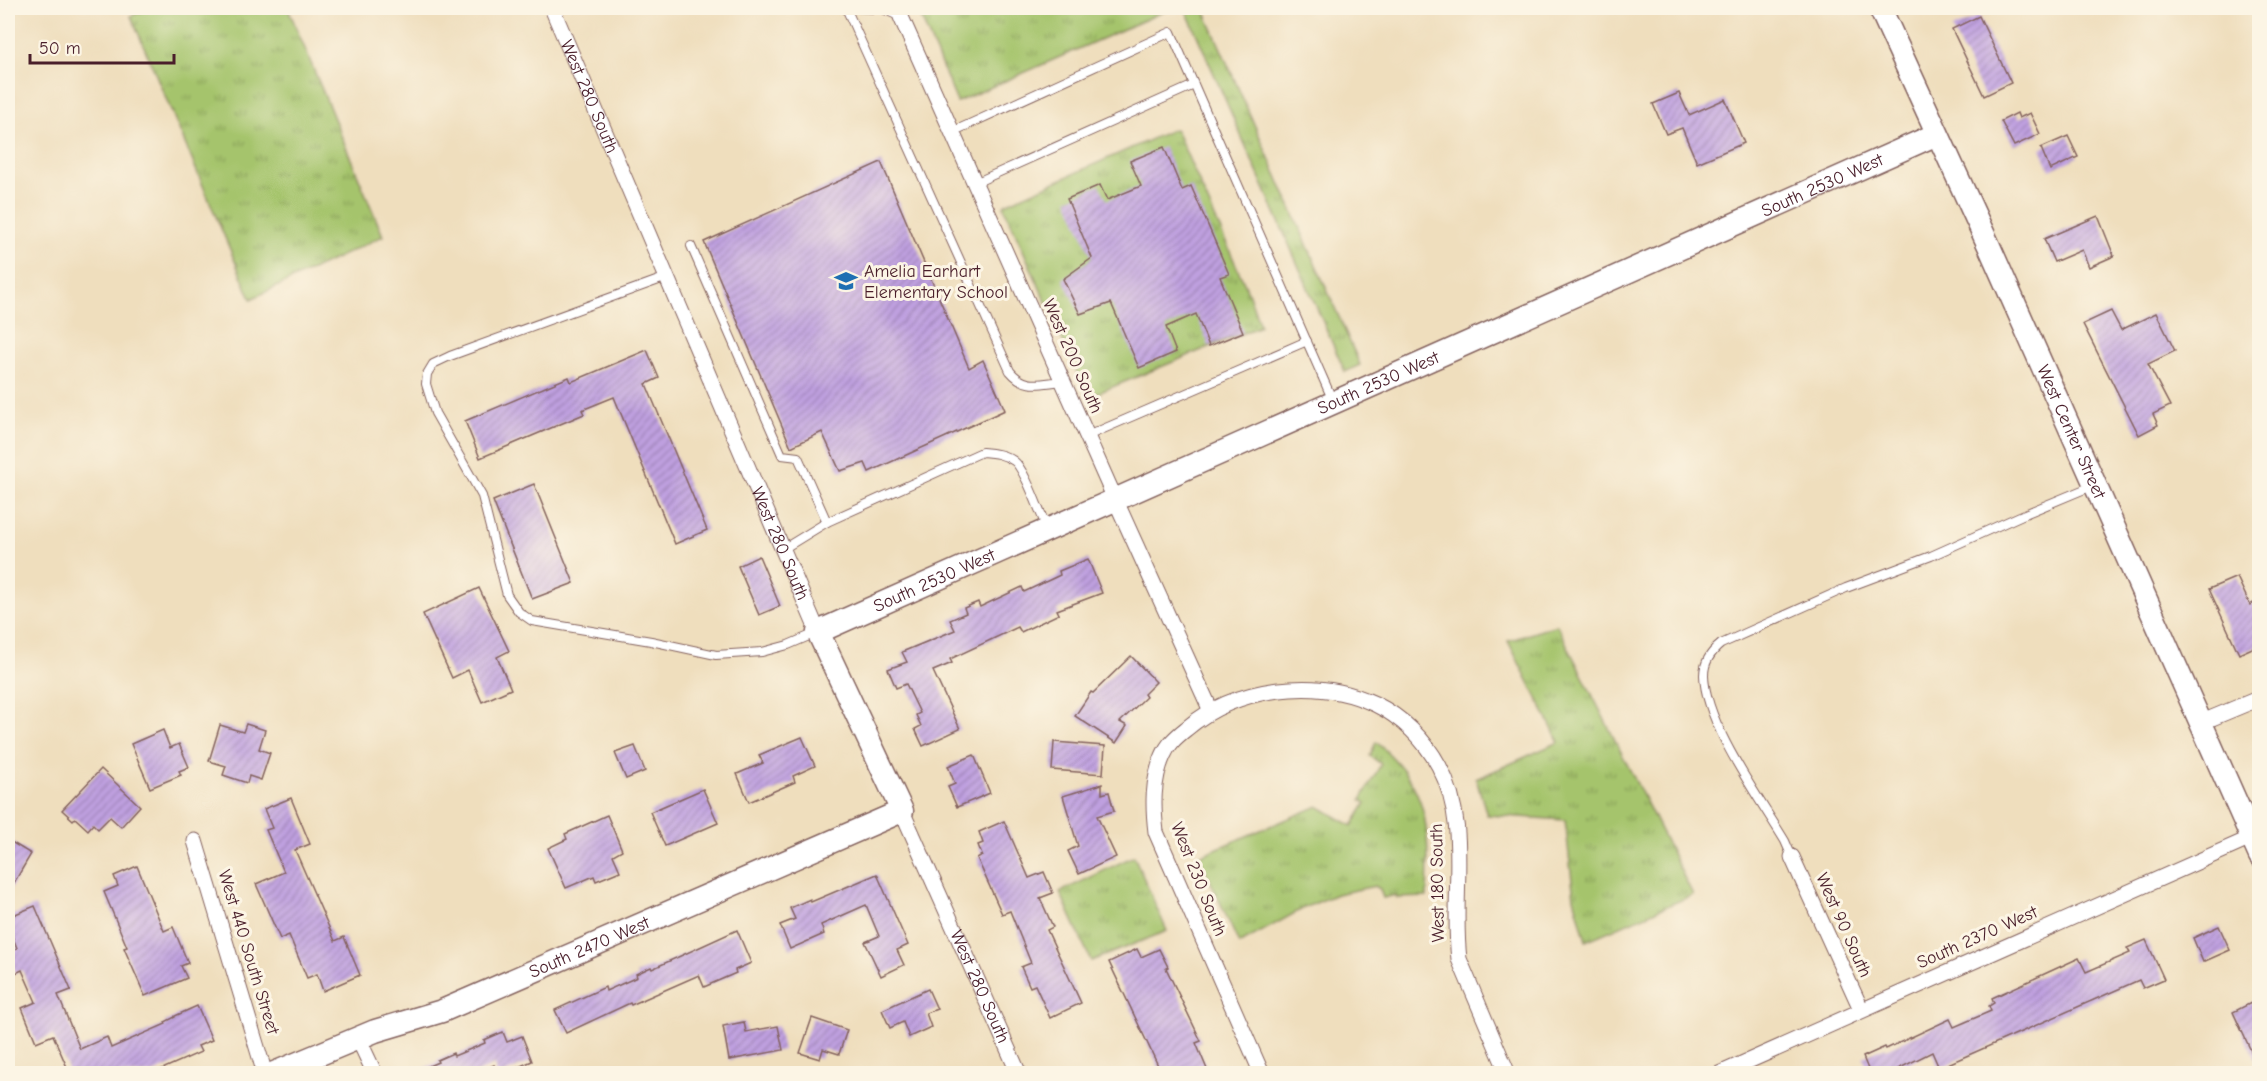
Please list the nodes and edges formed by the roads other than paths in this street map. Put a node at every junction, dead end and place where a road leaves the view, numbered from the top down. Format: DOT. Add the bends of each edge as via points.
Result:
graph roads {
  1 [pos="552,8"];
  2 [pos="846,8"];
  3 [pos="855,8"];
  4 [pos="1880,8"];
  5 [pos="899,12"];
  6 [pos="1194,85"];
  7 [pos="952,132"];
  8 [pos="1937,134"];
  9 [pos="975,183"];
  10 [pos="691,246"];
  11 [pos="666,277"];
  12 [pos="1307,341"];
  13 [pos="1063,381"];
  14 [pos="1334,402"];
  15 [pos="1087,436"];
  16 [pos="2094,486"];
  17 [pos="1115,499"];
  18 [pos="827,522"];
  19 [pos="1047,530"];
  20 [pos="783,549"];
  21 [pos="818,632"];
  22 [pos="2259,698"];
  23 [pos="1211,711"];
  24 [pos="2200,723"];
  25 [pos="902,811"];
  26 [pos="195,841"];
  27 [pos="2255,847"];
  28 [pos="1792,857"];
  29 [pos="1861,1009"];
  30 [pos="358,1038"];
  31 [pos="265,1074"];
  32 [pos="272,1074"];
  33 [pos="375,1074"];
  34 [pos="1019,1074"];
  35 [pos="1262,1074"];
  36 [pos="1508,1074"];
  37 [pos="1719,1074"];
  1 -- 11 [label="street, West 280 South"];
  2 -- 13 [label="lane" via="1010,371 1018,381 1029,384"];
  3 -- 5 [label="lane"];
  4 -- 8 [label="street, West Center Street"];
  5 -- 7 [label="street, West 200 South"];
  6 -- 7 [label="lane" via="1171,32"];
  6 -- 9 [label="lane"];
  6 -- 12 [label="lane"];
  7 -- 9 [label="street, West 200 South"];
  8 -- 14 [label="street, South 2530 West"];
  8 -- 16 [label="street, West Center Street"];
  9 -- 13 [label="street, West 200 South"];
  10 -- 18 [label="lane" via="782,455 798,457"];
  11 -- 20 [label="street, West 280 South"];
  11 -- 21 [label="lane" via="450,356 433,364 427,374 435,413 482,496 507,595 519,612 532,621 716,655 762,652"];
  12 -- 14 [label="lane"];
  12 -- 15 [label="lane"];
  13 -- 15 [label="street, West 200 South"];
  14 -- 17 [label="street, South 2530 West"];
  15 -- 17 [label="street, West 200 South"];
  16 -- 24 [label="street, West Center Street"];
  16 -- 28 [label="lane" via="1922,560 1846,588 1712,651 1704,675 1708,698 1719,726"];
  17 -- 19 [label="street, South 2530 West"];
  17 -- 23 [label="street, West 200 South"];
  18 -- 19 [label="lane" via="982,452 999,453 1015,461"];
  18 -- 20 [label="lane"];
  19 -- 21 [label="street, South 2530 West"];
  20 -- 21 [label="street, West 280 South"];
  21 -- 25 [label="street, West 280 South"];
  22 -- 24 [label="street"];
  23 -- 35 [label="street, West 230 South" via="1174,739 1162,757 1154,790 1156,832"];
  23 -- 36 [label="street, West 180 South" via="1260,693 1327,691 1374,704 1398,718 1421,740 1438,766 1455,810 1459,959"];
  24 -- 27 [label="street, West Center Street"];
  25 -- 30 [label="street, South 2470 West" via="442,1011"];
  25 -- 34 [label="street, West 280 South"];
  26 -- 31 [label="street, West 440 South Street"];
  27 -- 29 [label="street, South 2370 West"];
  28 -- 29 [label="street, West 90 South"];
  29 -- 37 [label="street, South 2370 West"];
  30 -- 32 [label="street, South 2470 West"];
  30 -- 33 [label="street"];
}
